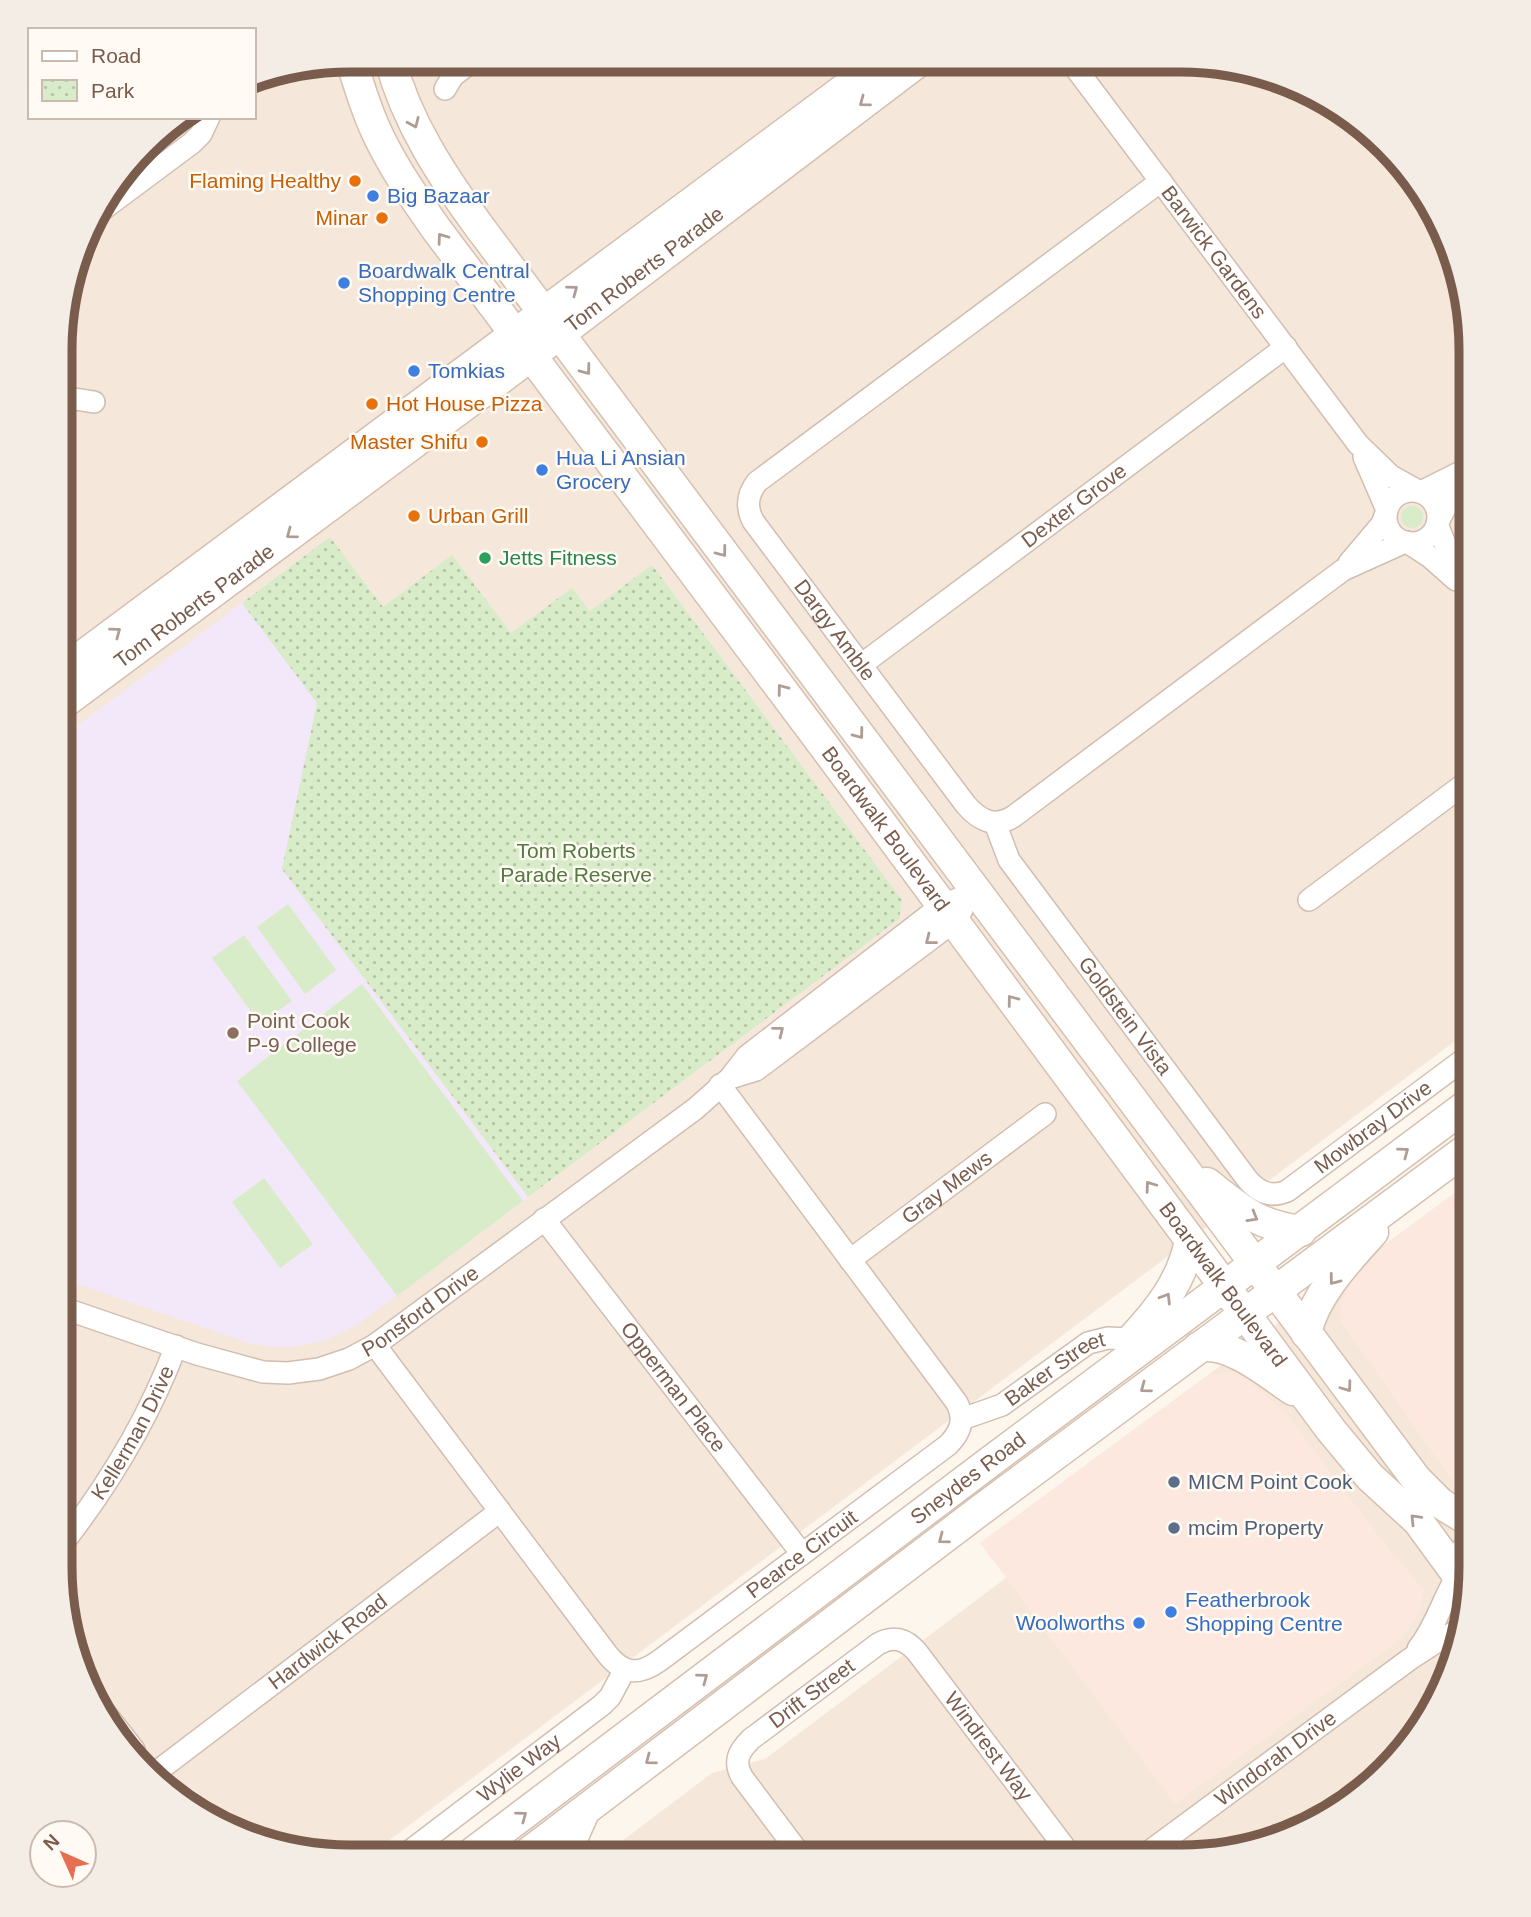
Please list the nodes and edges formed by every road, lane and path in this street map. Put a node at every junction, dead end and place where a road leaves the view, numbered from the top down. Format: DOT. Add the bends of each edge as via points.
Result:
graph roads {
  1 [pos="355,72"];
  2 [pos="394,72"];
  3 [pos="458,72"];
  4 [pos="869,72"];
  5 [pos="902,72"];
  6 [pos="1079,72"];
  7 [pos="446,89"];
  8 [pos="208,119"];
  9 [pos="776,154"];
  10 [pos="1161,181"];
  11 [pos="116,199"];
  12 [pos="551,322"];
  13 [pos="523,344"];
  14 [pos="1286,347"];
  15 [pos="72,399"];
  16 [pos="94,402"];
  17 [pos="1358,444"];
  18 [pos="361,465"];
  19 [pos="1459,473"];
  20 [pos="1459,487"];
  21 [pos="1419,492"];
  22 [pos="297,497"];
  23 [pos="329,506"];
  24 [pos="1386,511"];
  25 [pos="1437,523"];
  26 [pos="1406,542"];
  27 [pos="1343,570"];
  28 [pos="1459,572"];
  29 [pos="1459,584"];
  30 [pos="72,665"];
  31 [pos="861,665"];
  32 [pos="72,697"];
  33 [pos="1459,788"];
  34 [pos="995,823"];
  35 [pos="977,891"];
  36 [pos="1309,900"];
  37 [pos="947,914"];
  38 [pos="1459,1063"];
  39 [pos="725,1082"];
  40 [pos="1459,1111"];
  41 [pos="1045,1114"];
  42 [pos="1459,1155"];
  43 [pos="1178,1162"];
  44 [pos="1410,1191"];
  45 [pos="1273,1195"];
  46 [pos="544,1219"];
  47 [pos="1301,1230"];
  48 [pos="1190,1241"];
  49 [pos="850,1261"];
  50 [pos="1254,1265"];
  51 [pos="1223,1287"];
  52 [pos="1275,1291"];
  53 [pos="72,1311"];
  54 [pos="1244,1314"];
  55 [pos="1306,1333"];
  56 [pos="1142,1339"];
  57 [pos="375,1345"];
  58 [pos="176,1346"];
  59 [pos="1199,1347"];
  60 [pos="1310,1402"];
  61 [pos="961,1419"];
  62 [pos="982,1509"];
  63 [pos="500,1511"];
  64 [pos="1459,1515"];
  65 [pos="72,1531"];
  66 [pos="886,1541"];
  67 [pos="802,1554"];
  68 [pos="1459,1564"];
  69 [pos="1456,1576"];
  70 [pos="1459,1590"];
  71 [pos="1451,1634"];
  72 [pos="900,1640"];
  73 [pos="1410,1660"];
  74 [pos="625,1671"];
  75 [pos="159,1770"];
  76 [pos="587,1808"];
  77 [pos="418,1845"];
  78 [pos="483,1845"];
  79 [pos="539,1845"];
  80 [pos="568,1845"];
  81 [pos="793,1845"];
  82 [pos="1063,1845"];
  83 [pos="1158,1845"];
  13 -- 1 [label="main road, Boardwalk Boulevard, one-way" via="407,187 372,121"];
  2 -- 12 [label="main road, Boardwalk Boulevard, one-way" via="426,149"];
  3 -- 7 [label="street"];
  4 -- 9 [label="main road, Tom Roberts Parade"];
  5 -- 9 [label="main road, Tom Roberts Parade, one-way"];
  6 -- 10 [label="street, Barwick Gardens"];
  8 -- 11 [label="street" via="191,143"];
  9 -- 12 [label="main road, Tom Roberts Parade"];
  10 -- 14 [label="street, Barwick Gardens"];
  10 -- 31 [label="street, Dargy Amble" via="753,487 748,507 753,521"];
  12 -- 13 [label="main road, Tom Roberts Parade"];
  12 -- 35 [label="main road, Boardwalk Boulevard, one-way"];
  13 -- 18 [label="main road, Tom Roberts Parade"];
  37 -- 13 [label="main road, Boardwalk Boulevard, one-way"];
  14 -- 17 [label="street, Barwick Gardens"];
  14 -- 31 [label="street, Dexter Grove"];
  15 -- 16 [label="street"];
  17 -- 21 [label="street, Barwick Gardens" via="1391,476"];
  17 -- 24 [label="street, Barwick Gardens"];
  18 -- 22 [label="main road, Tom Roberts Parade"];
  18 -- 23 [label="main road, Tom Roberts Parade"];
  19 -- 21 [label="street"];
  20 -- 25 [label="street"];
  21 -- 24 [label="street" via="1400,494"];
  21 -- 25 [label="street" via="1434,503"];
  22 -- 23 [label="main road"];
  30 -- 22 [label="main road, Tom Roberts Parade, one-way"];
  23 -- 32 [label="main road, Tom Roberts Parade, one-way"];
  24 -- 26 [label="street" via="1390,531"];
  24 -- 27 [label="street" via="1377,530"];
  25 -- 26 [label="street" via="1424,540"];
  25 -- 28 [label="street"];
  26 -- 27 [label="street"];
  26 -- 29 [label="street"];
  27 -- 34 [label="street" via="1014,816"];
  31 -- 34 [label="street, Dargy Amble" via="966,805 978,817"];
  33 -- 36 [label="street"];
  34 -- 45 [label="street, Goldstein Vista" via="1009,860 1250,1183"];
  35 -- 37 [label="street, Ponsford Drive"];
  35 -- 43 [label="main road, Boardwalk Boulevard"];
  37 -- 39 [label="street, Ponsford Drive" via="756,1070"];
  48 -- 37 [label="main road, Boardwalk Boulevard, one-way"];
  38 -- 45 [label="street, Mowbray Drive" via="1291,1188"];
  39 -- 46 [label="street, Ponsford Drive"];
  39 -- 49 [label="street"];
  47 -- 40 [label="main road, one-way"];
  41 -- 49 [label="street, Gray Mews"];
  42 -- 44 [label="main road, Sneydes Road"];
  43 -- 47 [label="main road, one-way" via="1261,1222"];
  43 -- 50 [label="main road, Boardwalk Boulevard"];
  44 -- 52 [label="main road, Sneydes Road"];
  44 -- 55 [label="main road, one-way" via="1325,1292"];
  46 -- 57 [label="street, Ponsford Drive"];
  46 -- 67 [label="street, Opperman Place"];
  47 -- 50 [label="main road"];
  48 -- 51 [label="main road, Boardwalk Boulevard"];
  56 -- 48 [label="main road, one-way" via="1182,1270"];
  49 -- 61 [label="street" via="954,1398"];
  50 -- 51 [label="main road"];
  50 -- 52 [label="main road, Boardwalk Boulevard"];
  51 -- 54 [label="main road, Boardwalk Boulevard"];
  51 -- 56 [label="main road"];
  52 -- 54 [label="main road, Sneydes Road"];
  52 -- 55 [label="main road, Boardwalk Boulevard"];
  53 -- 58 [label="street, Ponsford Drive"];
  54 -- 59 [label="main road, Sneydes Road"];
  54 -- 60 [label="main road, Boardwalk Boulevard"];
  55 -- 64 [label="main road, Boardwalk Boulevard, one-way" via="1416,1479"];
  56 -- 61 [label="street, Baker Street" via="1088,1343 1002,1405"];
  56 -- 66 [label="main road, Sneydes Road"];
  57 -- 58 [label="street, Ponsford Drive" via="335,1365 288,1373 248,1369"];
  57 -- 63 [label="street"];
  58 -- 65 [label="street, Kellerman Drive" via="128,1449"];
  59 -- 60 [label="main road" via="1228,1351"];
  59 -- 62 [label="main road, Sneydes Road, one-way"];
  69 -- 60 [label="main road, Boardwalk Boulevard, one-way" via="1418,1521 1365,1472"];
  61 -- 67 [label="street, Pearce Circuit" via="960,1430 948,1445"];
  62 -- 66 [label="main road" via="945,1508"];
  62 -- 76 [label="main road, Sneydes Road, one-way"];
  63 -- 74 [label="street" via="607,1654"];
  63 -- 75 [label="street, Hardwick Road"];
  78 -- 66 [label="main road, Sneydes Road, one-way"];
  67 -- 74 [label="street, Pearce Circuit" via="654,1665 638,1672"];
  68 -- 69 [label="main road"];
  69 -- 70 [label="main road, Boardwalk Boulevard"];
  69 -- 73 [label="street, Windorah Drive" via="1432,1631"];
  71 -- 73 [label="street, Windorah Drive"];
  72 -- 81 [label="street, Drift Street" via="878,1644 744,1747 737,1764 742,1777"];
  72 -- 82 [label="street, Windrest Way" via="917,1652"];
  73 -- 83 [label="street, Windorah Drive"];
  74 -- 77 [label="street, Wylie Way" via="602,1706"];
  76 -- 79 [label="main road, Sneydes Road"];
  76 -- 80 [label="main road"];
}
